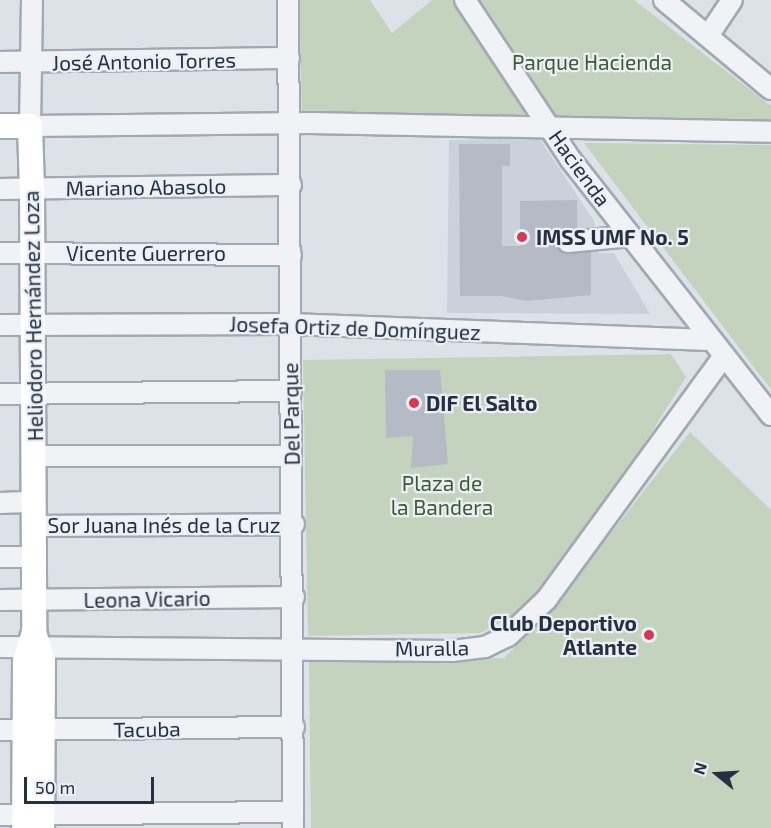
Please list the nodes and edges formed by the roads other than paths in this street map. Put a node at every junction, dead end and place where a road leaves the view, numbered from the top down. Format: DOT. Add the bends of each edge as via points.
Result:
graph roads {
  1 [pos="32,0"];
  2 [pos="288,0"];
  3 [pos="465,0"];
  4 [pos="664,0"];
  5 [pos="732,0"];
  6 [pos="708,36"];
  7 [pos="289,58"];
  8 [pos="0,62"];
  9 [pos="31,63"];
  10 [pos="771,89"];
  11 [pos="291,123"];
  12 [pos="0,126"];
  13 [pos="30,126"];
  14 [pos="549,126"];
  15 [pos="771,132"];
  16 [pos="291,185"];
  17 [pos="32,188"];
  18 [pos="0,189"];
  19 [pos="631,236"];
  20 [pos="568,242"];
  21 [pos="33,252"];
  22 [pos="0,253"];
  23 [pos="291,255"];
  24 [pos="35,324"];
  25 [pos="290,324"];
  26 [pos="0,325"];
  27 [pos="709,340"];
  28 [pos="723,357"];
  29 [pos="291,391"];
  30 [pos="0,394"];
  31 [pos="35,394"];
  32 [pos="771,415"];
  33 [pos="35,456"];
  34 [pos="291,456"];
  35 [pos="34,502"];
  36 [pos="0,503"];
  37 [pos="294,524"];
  38 [pos="34,526"];
  39 [pos="0,557"];
  40 [pos="34,557"];
  41 [pos="294,597"];
  42 [pos="0,600"];
  43 [pos="34,600"];
  44 [pos="34,642"];
  45 [pos="0,646"];
  46 [pos="293,647"];
  47 [pos="294,727"];
  48 [pos="0,730"];
  49 [pos="34,730"];
  50 [pos="26,820"];
  51 [pos="293,820"];
  1 -- 9 [label="street, Heliodoro Hernández Loza"];
  2 -- 7 [label="street, Del Parque"];
  3 -- 14 [label="street, Hacienda"];
  4 -- 6 [label="street"];
  5 -- 6 [label="street"];
  6 -- 10 [label="street"];
  7 -- 9 [label="street, José Antonio Torres"];
  7 -- 11 [label="street, Del Parque"];
  8 -- 9 [label="street, José Antonio Torres"];
  9 -- 13 [label="street, Heliodoro Hernández Loza"];
  11 -- 13 [label="street"];
  11 -- 14 [label="street"];
  11 -- 16 [label="street, Del Parque"];
  12 -- 13 [label="main road"];
  13 -- 17 [label="main road, Heliodoro Hernández Loza"];
  14 -- 15 [label="street"];
  14 -- 19 [label="street, Hacienda"];
  16 -- 17 [label="street, Mariano Abasolo"];
  16 -- 23 [label="street, Del Parque"];
  17 -- 18 [label="street, Mariano Abasolo"];
  17 -- 21 [label="main road, Heliodoro Hernández Loza"];
  19 -- 20 [label="street"];
  19 -- 27 [label="street, Hacienda"];
  21 -- 22 [label="street, Vicente Guerrero"];
  21 -- 23 [label="street, Vicente Guerrero"];
  21 -- 24 [label="main road, Heliodoro Hernández Loza"];
  23 -- 25 [label="street, Del Parque"];
  24 -- 25 [label="street, Josefa Ortiz de Domínguez"];
  24 -- 26 [label="street, Josefa Ortiz de Domínguez"];
  24 -- 31 [label="main road, Heliodoro Hernández Loza"];
  25 -- 27 [label="street, Josefa Ortiz de Domínguez"];
  25 -- 29 [label="street, Del Parque"];
  27 -- 28 [label="street, Hacienda"];
  28 -- 32 [label="street, Hacienda"];
  28 -- 46 [label="street, Muralla" via="546,600 508,636 485,646 452,651"];
  29 -- 31 [label="street"];
  29 -- 34 [label="street, Del Parque"];
  30 -- 31 [label="street"];
  31 -- 33 [label="main road, Heliodoro Hernández Loza"];
  33 -- 34 [label="street"];
  33 -- 35 [label="main road, Heliodoro Hernández Loza"];
  34 -- 37 [label="street, Del Parque"];
  35 -- 36 [label="street"];
  35 -- 38 [label="main road, Heliodoro Hernández Loza"];
  37 -- 38 [label="street, Sor Juana Inés de la Cruz"];
  37 -- 41 [label="street, Del Parque"];
  38 -- 40 [label="main road, Heliodoro Hernández Loza"];
  39 -- 40 [label="street, Sor Juana Inés de la Cruz"];
  40 -- 43 [label="main road, Heliodoro Hernández Loza"];
  41 -- 43 [label="street, Leona Vicario"];
  41 -- 46 [label="street, Del Parque"];
  42 -- 43 [label="street, Leona Vicario"];
  43 -- 44 [label="main road, Heliodoro Hernández Loza"];
  44 -- 45 [label="street, Muralla"];
  44 -- 46 [label="street, Muralla"];
  44 -- 49 [label="main road, Heliodoro Hernández Loza"];
  46 -- 47 [label="street, Del Parque"];
  47 -- 49 [label="street, Tacuba"];
  47 -- 51 [label="street, Del Parque"];
  48 -- 49 [label="street, Tacuba"];
  49 -- 50 [label="main road, Heliodoro Hernández Loza"];
  50 -- 51 [label="street"];
}
